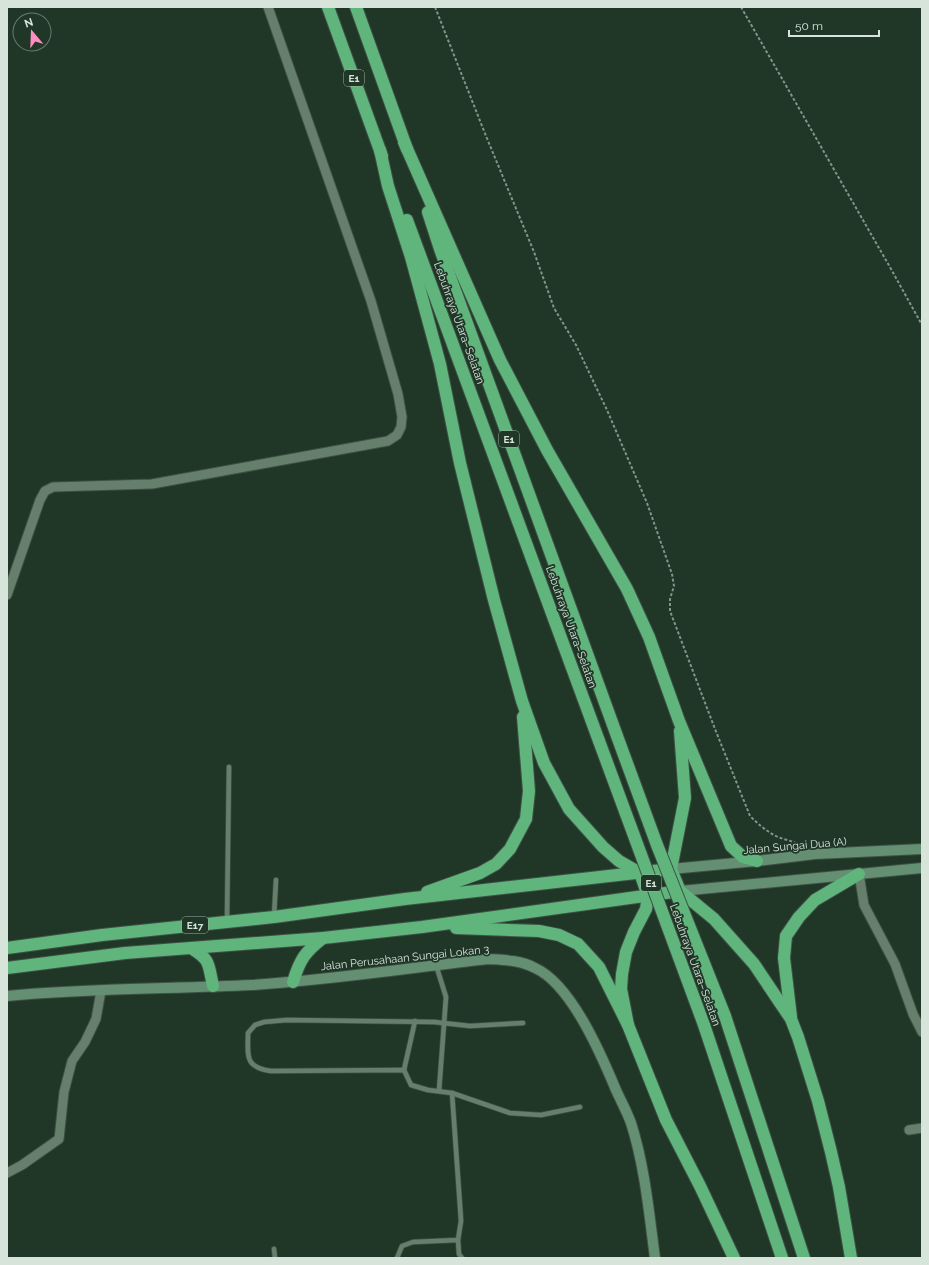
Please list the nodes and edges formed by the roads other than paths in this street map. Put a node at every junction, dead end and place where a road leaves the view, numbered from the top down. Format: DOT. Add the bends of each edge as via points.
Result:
graph roads {
  1 [pos="268,7"];
  2 [pos="328,7"];
  3 [pos="356,7"];
  4 [pos="404,142"];
  5 [pos="380,150"];
  6 [pos="7,595"];
  7 [pos="522,701"];
  8 [pos="680,721"];
  9 [pos="229,767"];
  10 [pos="922,849"];
  11 [pos="757,861"];
  12 [pos="922,868"];
  13 [pos="671,869"];
  14 [pos="640,873"];
  15 [pos="859,874"];
  16 [pos="276,880"];
  17 [pos="680,891"];
  18 [pos="648,896"];
  19 [pos="405,899"];
  20 [pos="274,917"];
  21 [pos="227,922"];
  22 [pos="422,926"];
  23 [pos="323,938"];
  24 [pos="7,948"];
  25 [pos="191,948"];
  26 [pos="436,965"];
  27 [pos="7,968"];
  28 [pos="294,982"];
  29 [pos="213,986"];
  30 [pos="100,991"];
  31 [pos="7,996"];
  32 [pos="791,1019"];
  33 [pos="415,1021"];
  34 [pos="444,1023"];
  35 [pos="523,1023"];
  36 [pos="628,1025"];
  37 [pos="922,1032"];
  38 [pos="404,1070"];
  39 [pos="439,1091"];
  40 [pos="452,1094"];
  41 [pos="580,1107"];
  42 [pos="922,1128"];
  43 [pos="909,1130"];
  44 [pos="7,1173"];
  45 [pos="458,1240"];
  46 [pos="274,1248"];
  47 [pos="274,1258"];
  48 [pos="397,1258"];
  49 [pos="462,1258"];
  50 [pos="655,1258"];
  51 [pos="734,1258"];
  52 [pos="782,1258"];
  53 [pos="804,1258"];
  54 [pos="851,1258"];
  1 -- 6 [label="street" via="371,301 398,394 401,427 397,435 388,441 152,484 54,487 45,491 40,500"];
  2 -- 5 [label="highway, Lebuhraya Utara–Selatan / E1"];
  3 -- 4 [label="highway, Lebuhraya Utara–Selatan / E1"];
  4 -- 8 [label="highway" via="500,360 551,457 627,589 649,637"];
  4 -- 53 [label="highway, Lebuhraya Utara–Selatan / E1, bridge" via="440,250 657,845 725,1016"];
  5 -- 7 [label="highway" via="388,186 411,257 440,364 460,463"];
  5 -- 52 [label="highway, Lebuhraya Utara–Selatan / E1, bridge" via="704,1025"];
  7 -- 14 [label="highway" via="544,763 569,809 603,847 619,861"];
  7 -- 19 [label="highway" via="529,791 526,819 510,848 496,864 480,873"];
  8 -- 11 [label="highway" via="731,846 742,856"];
  8 -- 13 [label="highway" via="685,798"];
  9 -- 21 [label="lane"];
  10 -- 11 [label="main road, Jalan Sungai Dua (A)" via="815,854"];
  11 -- 13 [label="main road, Jalan Sungai Dua (A)"];
  12 -- 15 [label="main road"];
  13 -- 14 [label="highway"];
  13 -- 17 [label="highway"];
  14 -- 18 [label="highway"];
  14 -- 19 [label="highway"];
  15 -- 17 [label="main road"];
  15 -- 32 [label="highway" via="815,900 786,936 784,958"];
  15 -- 37 [label="street" via="864,905 895,964"];
  16 -- 20 [label="lane"];
  17 -- 18 [label="highway"];
  17 -- 32 [label="highway" via="714,919 754,964"];
  18 -- 22 [label="highway"];
  18 -- 36 [label="highway" via="646,909 626,952 622,974 621,989"];
  19 -- 20 [label="highway, E17"];
  20 -- 21 [label="highway, E17"];
  21 -- 24 [label="highway, E17"];
  22 -- 23 [label="highway, E17"];
  22 -- 36 [label="highway" via="539,931 578,944 599,967"];
  23 -- 25 [label="highway, E17"];
  23 -- 28 [label="highway" via="302,958"];
  25 -- 27 [label="highway, E17" via="125,953"];
  25 -- 29 [label="highway" via="204,956"];
  26 -- 28 [label="main road, Jalan Perusahaan Sungai Lokan 3"];
  26 -- 34 [label="lane" via="446,997"];
  26 -- 50 [label="main road, Jalan Perusahaan Sungai Lokan 3" via="488,959 513,960 536,968 554,980 573,1005 602,1056 631,1123 642,1170"];
  28 -- 29 [label="main road, Jalan Perusahaan Sungai Lokan 3"];
  29 -- 30 [label="main road, Jalan Perusahaan Sungai Lokan 3"];
  30 -- 31 [label="main road, Jalan Perusahaan Sungai Lokan 3"];
  30 -- 44 [label="street" via="96,1019 72,1061 64,1092 59,1139"];
  32 -- 54 [label="highway" via="818,1101 831,1152"];
  33 -- 34 [label="lane"];
  33 -- 38 [label="lane"];
  33 -- 38 [label="lane" via="287,1020 254,1025 248,1033 248,1057 252,1065 259,1069"];
  34 -- 35 [label="lane" via="470,1026"];
  34 -- 39 [label="lane"];
  36 -- 51 [label="highway" via="666,1120"];
  38 -- 39 [label="lane" via="411,1085"];
  39 -- 40 [label="lane"];
  40 -- 41 [label="lane" via="510,1113 541,1115"];
  40 -- 45 [label="lane" via="461,1221"];
  42 -- 43 [label="street"];
  45 -- 48 [label="lane" via="413,1242 402,1246"];
  45 -- 49 [label="lane" via="459,1254"];
  46 -- 47 [label="lane"];
}
